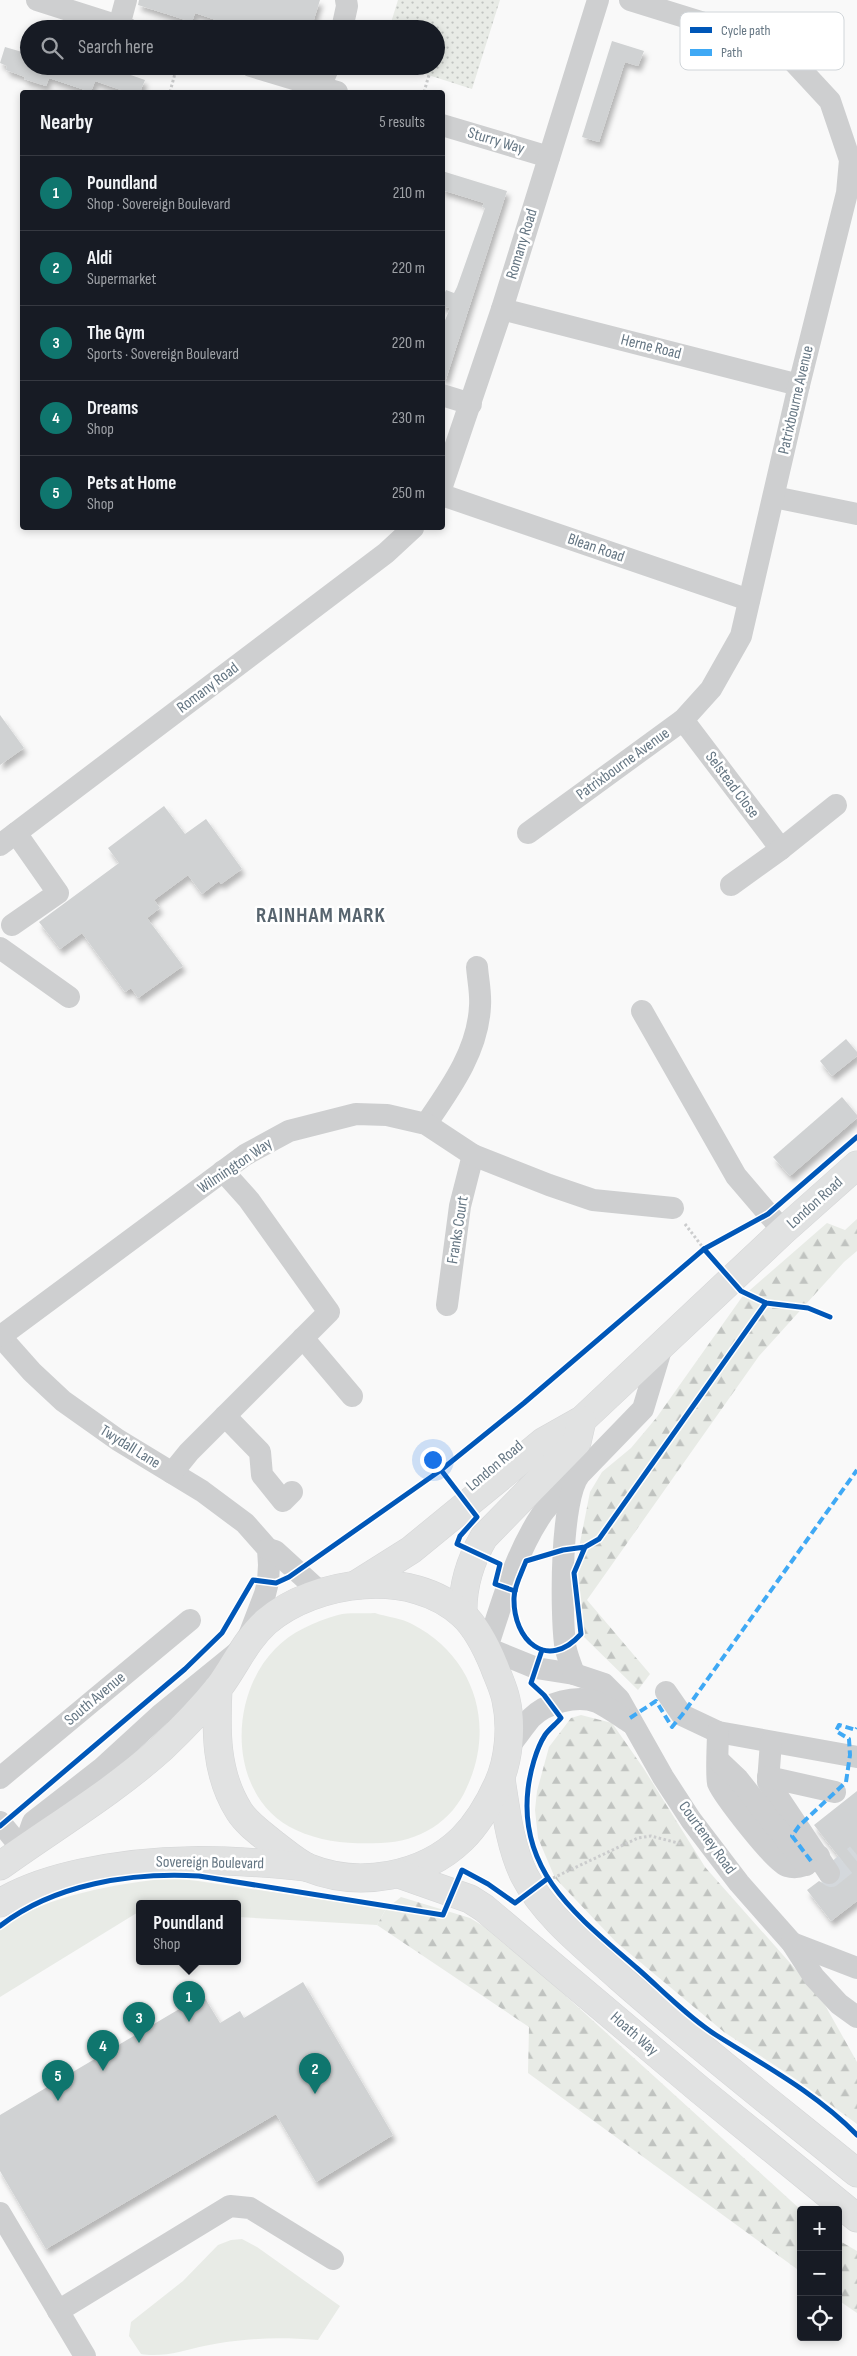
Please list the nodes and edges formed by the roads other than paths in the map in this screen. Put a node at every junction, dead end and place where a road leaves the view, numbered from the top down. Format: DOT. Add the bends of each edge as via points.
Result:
graph roads {
  1 [pos="37,0"];
  2 [pos="126,0"];
  3 [pos="346,0"];
  4 [pos="598,0"];
  5 [pos="630,0"];
  6 [pos="680,16"];
  7 [pos="101,20"];
  8 [pos="125,20"];
  9 [pos="344,20"];
  10 [pos="801,70"];
  11 [pos="280,75"];
  12 [pos="329,75"];
  13 [pos="329,90"];
  14 [pos="445,126"];
  15 [pos="549,157"];
  16 [pos="502,309"];
  17 [pos="799,385"];
  18 [pos="445,396"];
  19 [pos="470,404"];
  20 [pos="445,477"];
  21 [pos="445,496"];
  22 [pos="774,497"];
  23 [pos="857,514"];
  24 [pos="411,530"];
  25 [pos="749,600"];
  26 [pos="684,720"];
  27 [pos="836,805"];
  28 [pos="528,833"];
  29 [pos="8,839"];
  30 [pos="781,849"];
  31 [pos="731,885"];
  32 [pos="12,925"];
  33 [pos="0,948"];
  34 [pos="477,967"];
  35 [pos="69,997"];
  36 [pos="642,1010"];
  37 [pos="426,1124"];
  38 [pos="473,1155"];
  39 [pos="857,1165"];
  40 [pos="223,1171"];
  41 [pos="673,1208"];
  42 [pos="783,1231"];
  43 [pos="447,1305"];
  44 [pos="0,1336"];
  45 [pos="303,1338"];
  46 [pos="663,1343"];
  47 [pos="352,1396"];
  48 [pos="225,1416"];
  49 [pos="582,1420"];
  50 [pos="584,1469"];
  51 [pos="172,1473"];
  52 [pos="292,1492"];
  53 [pos="268,1549"];
  54 [pos="353,1586"];
  55 [pos="320,1592"];
  56 [pos="463,1615"];
  57 [pos="190,1620"];
  58 [pos="245,1646"];
  59 [pos="487,1648"];
  60 [pos="574,1674"];
  61 [pos="218,1688"];
  62 [pos="666,1692"];
  63 [pos="634,1725"];
  64 [pos="718,1732"];
  65 [pos="771,1742"];
  66 [pos="507,1749"];
  67 [pos="857,1757"];
  68 [pos="768,1777"];
  69 [pos="0,1778"];
  70 [pos="501,1779"];
  71 [pos="835,1792"];
  72 [pos="0,1822"];
  73 [pos="22,1850"];
  74 [pos="0,1866"];
  75 [pos="307,1867"];
  76 [pos="399,1874"];
  77 [pos="0,1903"];
  78 [pos="792,1943"];
  79 [pos="857,1968"];
  80 [pos="857,2018"];
  81 [pos="857,2173"];
  82 [pos="0,2213"];
  83 [pos="857,2218"];
  84 [pos="333,2259"];
  85 [pos="58,2311"];
  86 [pos="85,2356"];
  1 -- 7 [label="street"];
  2 -- 8 [label="street"];
  3 -- 9 [label="street"];
  4 -- 15 [label="street, Romany Road"];
  5 -- 6 [label="street, Patrixbourne Avenue"];
  10 -- 17 [label="street, Patrixbourne Avenue" via="830,101 850,160 847,193"];
  11 -- 13 [label="street"];
  12 -- 13 [label="street"];
  14 -- 15 [label="street, Sturry Way"];
  15 -- 16 [label="street, Romany Road"];
  16 -- 17 [label="street, Herne Road"];
  16 -- 19 [label="street, Romany Road"];
  17 -- 22 [label="street, Patrixbourne Avenue"];
  18 -- 19 [label="street"];
  19 -- 20 [label="street, Romany Road"];
  21 -- 25 [label="street, Blean Road"];
  22 -- 23 [label="street"];
  22 -- 25 [label="street, Patrixbourne Avenue"];
  24 -- 29 [label="street, Romany Road" via="386,553"];
  25 -- 26 [label="street, Patrixbourne Avenue" via="741,636 711,689"];
  26 -- 28 [label="street, Patrixbourne Avenue"];
  26 -- 30 [label="street, Selstead Close"];
  27 -- 30 [label="street"];
  29 -- 32 [label="street" via="58,893"];
  30 -- 31 [label="street"];
  33 -- 35 [label="street"];
  34 -- 37 [label="street" via="480,1006 474,1042 454,1084"];
  36 -- 42 [label="street" via="736,1176"];
  37 -- 38 [label="street, Wilmington Way"];
  37 -- 40 [label="street, Wilmington Way" via="387,1114 356,1114 289,1131"];
  38 -- 41 [label="street, Wilmington Way" via="593,1200"];
  38 -- 43 [label="street, Franks Court" via="460,1206"];
  39 -- 42 [label="main road, London Road"];
  40 -- 44 [label="street, Wilmington Way"];
  40 -- 45 [label="street" via="249,1200 329,1312"];
  42 -- 46 [label="main road, London Road"];
  44 -- 51 [label="street, Twydall Lane" via="63,1401"];
  45 -- 47 [label="street"];
  45 -- 48 [label="street"];
  46 -- 49 [label="main road, London Road"];
  46 -- 50 [label="street" via="643,1409"];
  48 -- 51 [label="street"];
  48 -- 52 [label="street" via="260,1452 262,1475 283,1501"];
  49 -- 54 [label="main road, London Road" via="543,1442 411,1550"];
  49 -- 56 [label="main road" via="577,1442 484,1537 464,1587"];
  50 -- 59 [label="street" via="554,1500 533,1530 518,1560"];
  50 -- 60 [label="street" via="572,1486 561,1607 565,1647"];
  51 -- 53 [label="street, Twydall Lane" via="228,1509"];
  53 -- 55 [label="street, Twydall Lane" via="275,1551"];
  53 -- 58 [label="street" via="268,1582"];
  54 -- 55 [label="main road"];
  54 -- 56 [label="main road" via="386,1584 416,1590"];
  55 -- 58 [label="main road" via="296,1601 266,1623"];
  56 -- 59 [label="main road"];
  57 -- 69 [label="street, South Avenue"];
  58 -- 61 [label="main road"];
  58 -- 73 [label="street" via="160,1715 101,1769 33,1822"];
  59 -- 60 [label="street, Courteney Road" via="536,1668"];
  59 -- 66 [label="main road" via="506,1699"];
  60 -- 63 [label="street, Courteney Road" via="604,1684 619,1699"];
  61 -- 73 [label="main road" via="162,1748 92,1803"];
  61 -- 75 [label="main road" via="216,1745 226,1786 240,1812 256,1830"];
  62 -- 64 [label="street" via="682,1715"];
  63 -- 66 [label="street, Courteney Road" via="596,1702 569,1700 551,1705 532,1717"];
  63 -- 78 [label="street, Courteney Road" via="691,1820"];
  64 -- 65 [label="street"];
  64 -- 68 [label="street" via="717,1780 721,1788 771,1854 787,1866 818,1865"];
  65 -- 67 [label="street"];
  65 -- 68 [label="street"];
  66 -- 70 [label="main road"];
  68 -- 71 [label="street"];
  70 -- 76 [label="main road" via="485,1812 462,1839 427,1862"];
  70 -- 81 [label="main road, Hoath Way" via="517,1859 524,1876 567,1931 659,2012"];
  72 -- 73 [label="street"];
  73 -- 74 [label="main road"];
  75 -- 76 [label="main road" via="339,1877"];
  75 -- 77 [label="main road, Sovereign Boulevard" via="230,1860 148,1862 54,1879"];
  76 -- 83 [label="main road, Hoath Way" via="470,1899 484,1908"];
  78 -- 79 [label="street, Courteney Road"];
  78 -- 80 [label="street, Courteney Road" via="814,1978"];
  82 -- 85 [label="street"];
  84 -- 85 [label="street" via="250,2208 230,2206"];
  85 -- 86 [label="street"];
}
